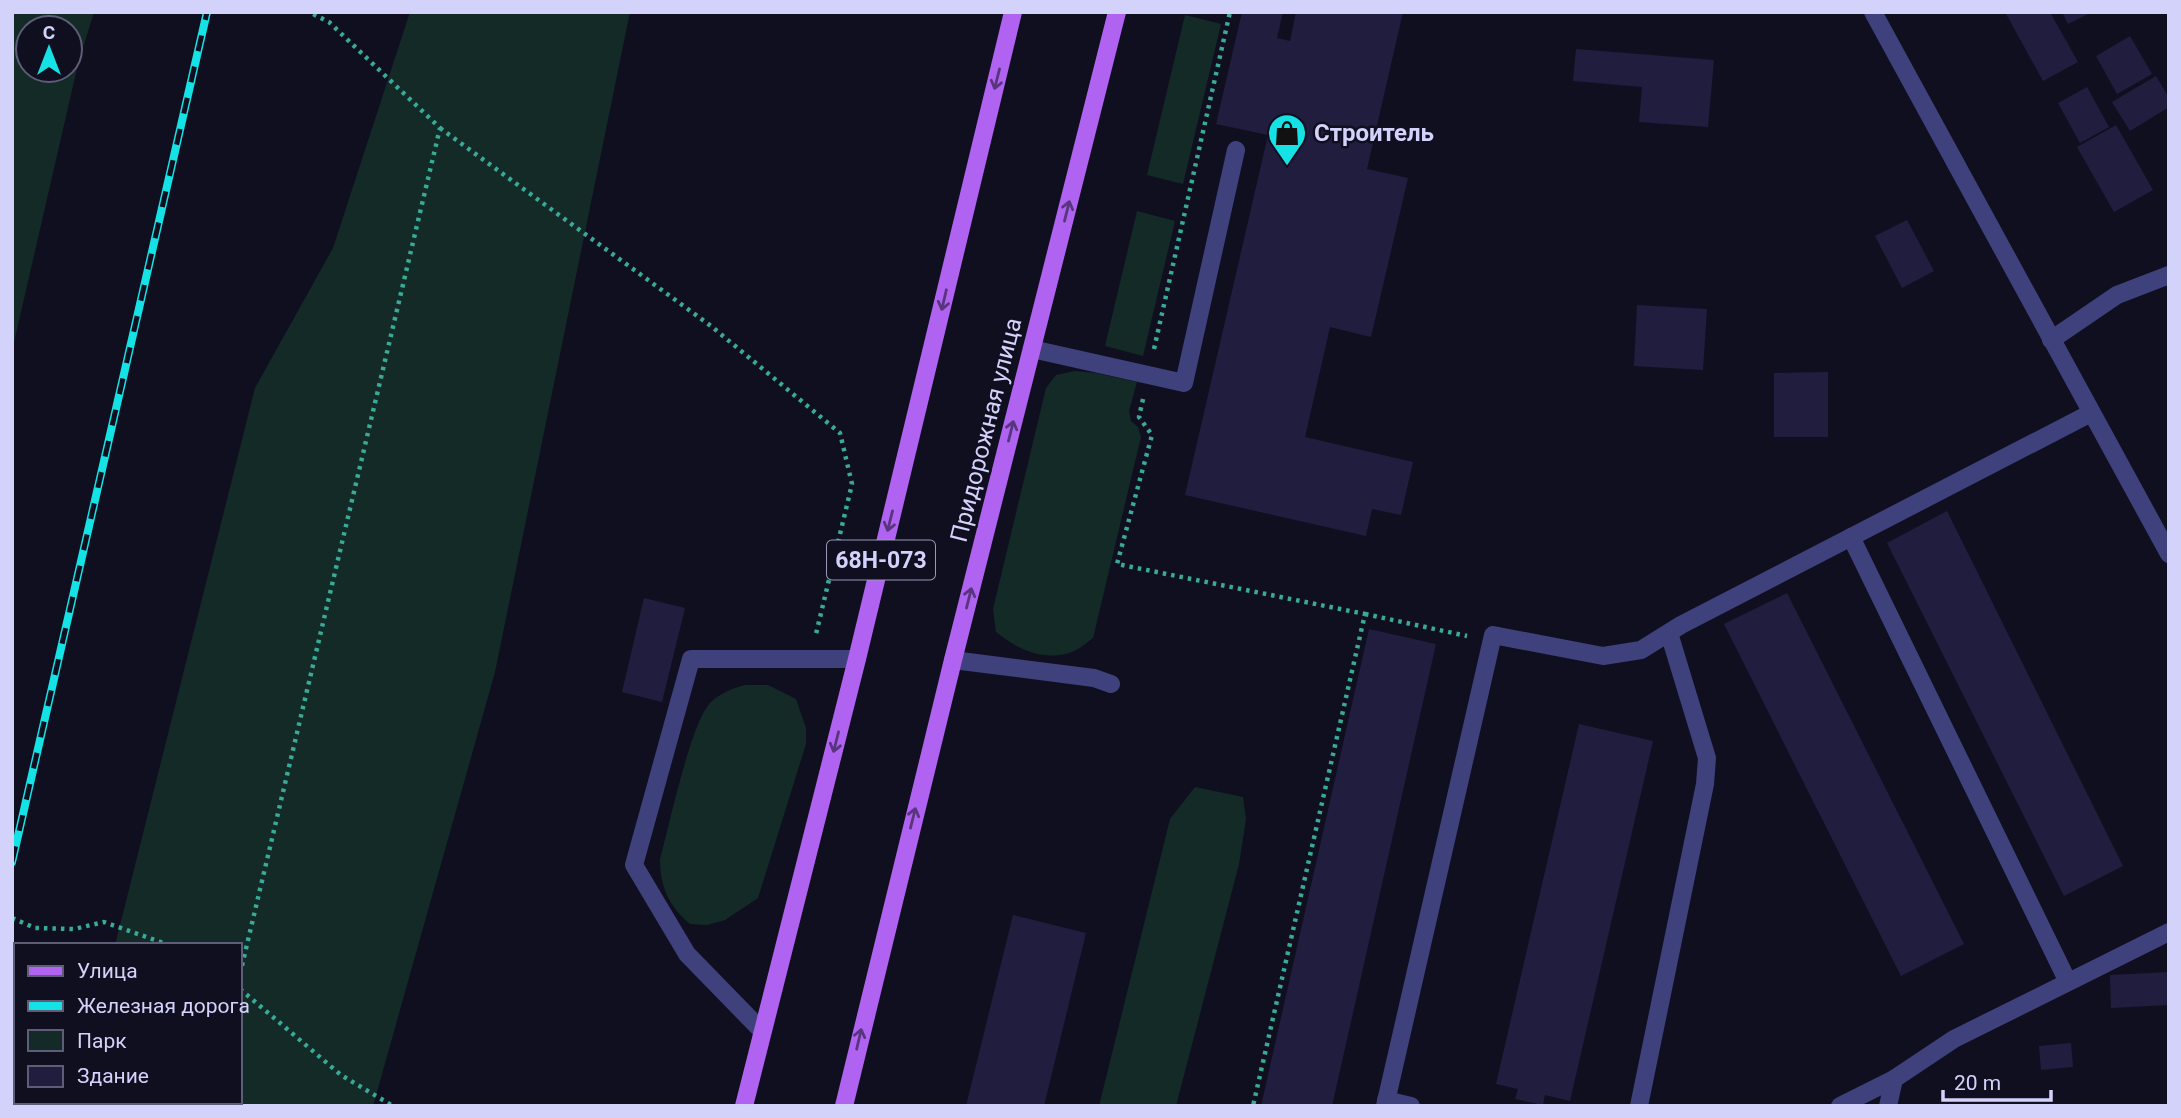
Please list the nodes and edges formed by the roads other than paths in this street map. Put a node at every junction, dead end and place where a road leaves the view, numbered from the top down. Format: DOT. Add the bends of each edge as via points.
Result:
graph roads {
  1 [pos="1013,12"];
  2 [pos="1117,12"];
  3 [pos="1873,12"];
  4 [pos="1236,150"];
  5 [pos="2169,275"];
  6 [pos="2051,340"];
  7 [pos="1032,349"];
  8 [pos="2091,413"];
  9 [pos="1851,537"];
  10 [pos="2169,554"];
  11 [pos="1669,633"];
  12 [pos="857,659"];
  13 [pos="953,660"];
  14 [pos="1111,684"];
  15 [pos="2169,932"];
  16 [pos="2068,982"];
  17 [pos="762,1031"];
  18 [pos="1894,1079"];
  19 [pos="1385,1103"];
  20 [pos="744,1106"];
  21 [pos="844,1106"];
  22 [pos="1410,1106"];
  23 [pos="1639,1106"];
  24 [pos="1840,1106"];
  25 [pos="1888,1106"];
  1 -- 12 [label="main road, 68Н-073, one-way"];
  7 -- 2 [label="main road, Придорожная улица, one-way"];
  3 -- 6 [label="street"];
  4 -- 7 [label="street" via="1184,383"];
  5 -- 6 [label="street" via="2117,295"];
  6 -- 8 [label="street"];
  13 -- 7 [label="main road, Придорожная улица, one-way"];
  8 -- 9 [label="street"];
  8 -- 10 [label="street"];
  9 -- 11 [label="street"];
  9 -- 16 [label="street"];
  11 -- 19 [label="street" via="1641,650 1603,656 1493,635"];
  11 -- 23 [label="street" via="1707,758"];
  12 -- 17 [label="main road, 68Н-073, one-way"];
  12 -- 17 [label="street" via="691,659 634,865 687,954"];
  13 -- 14 [label="street"];
  21 -- 13 [label="main road, Придорожная улица, one-way"];
  15 -- 16 [label="street"];
  16 -- 18 [label="street" via="1954,1039"];
  17 -- 20 [label="main road, 68Н-073"];
  18 -- 24 [label="street"];
  18 -- 25 [label="street"];
  19 -- 22 [label="street"];
}
